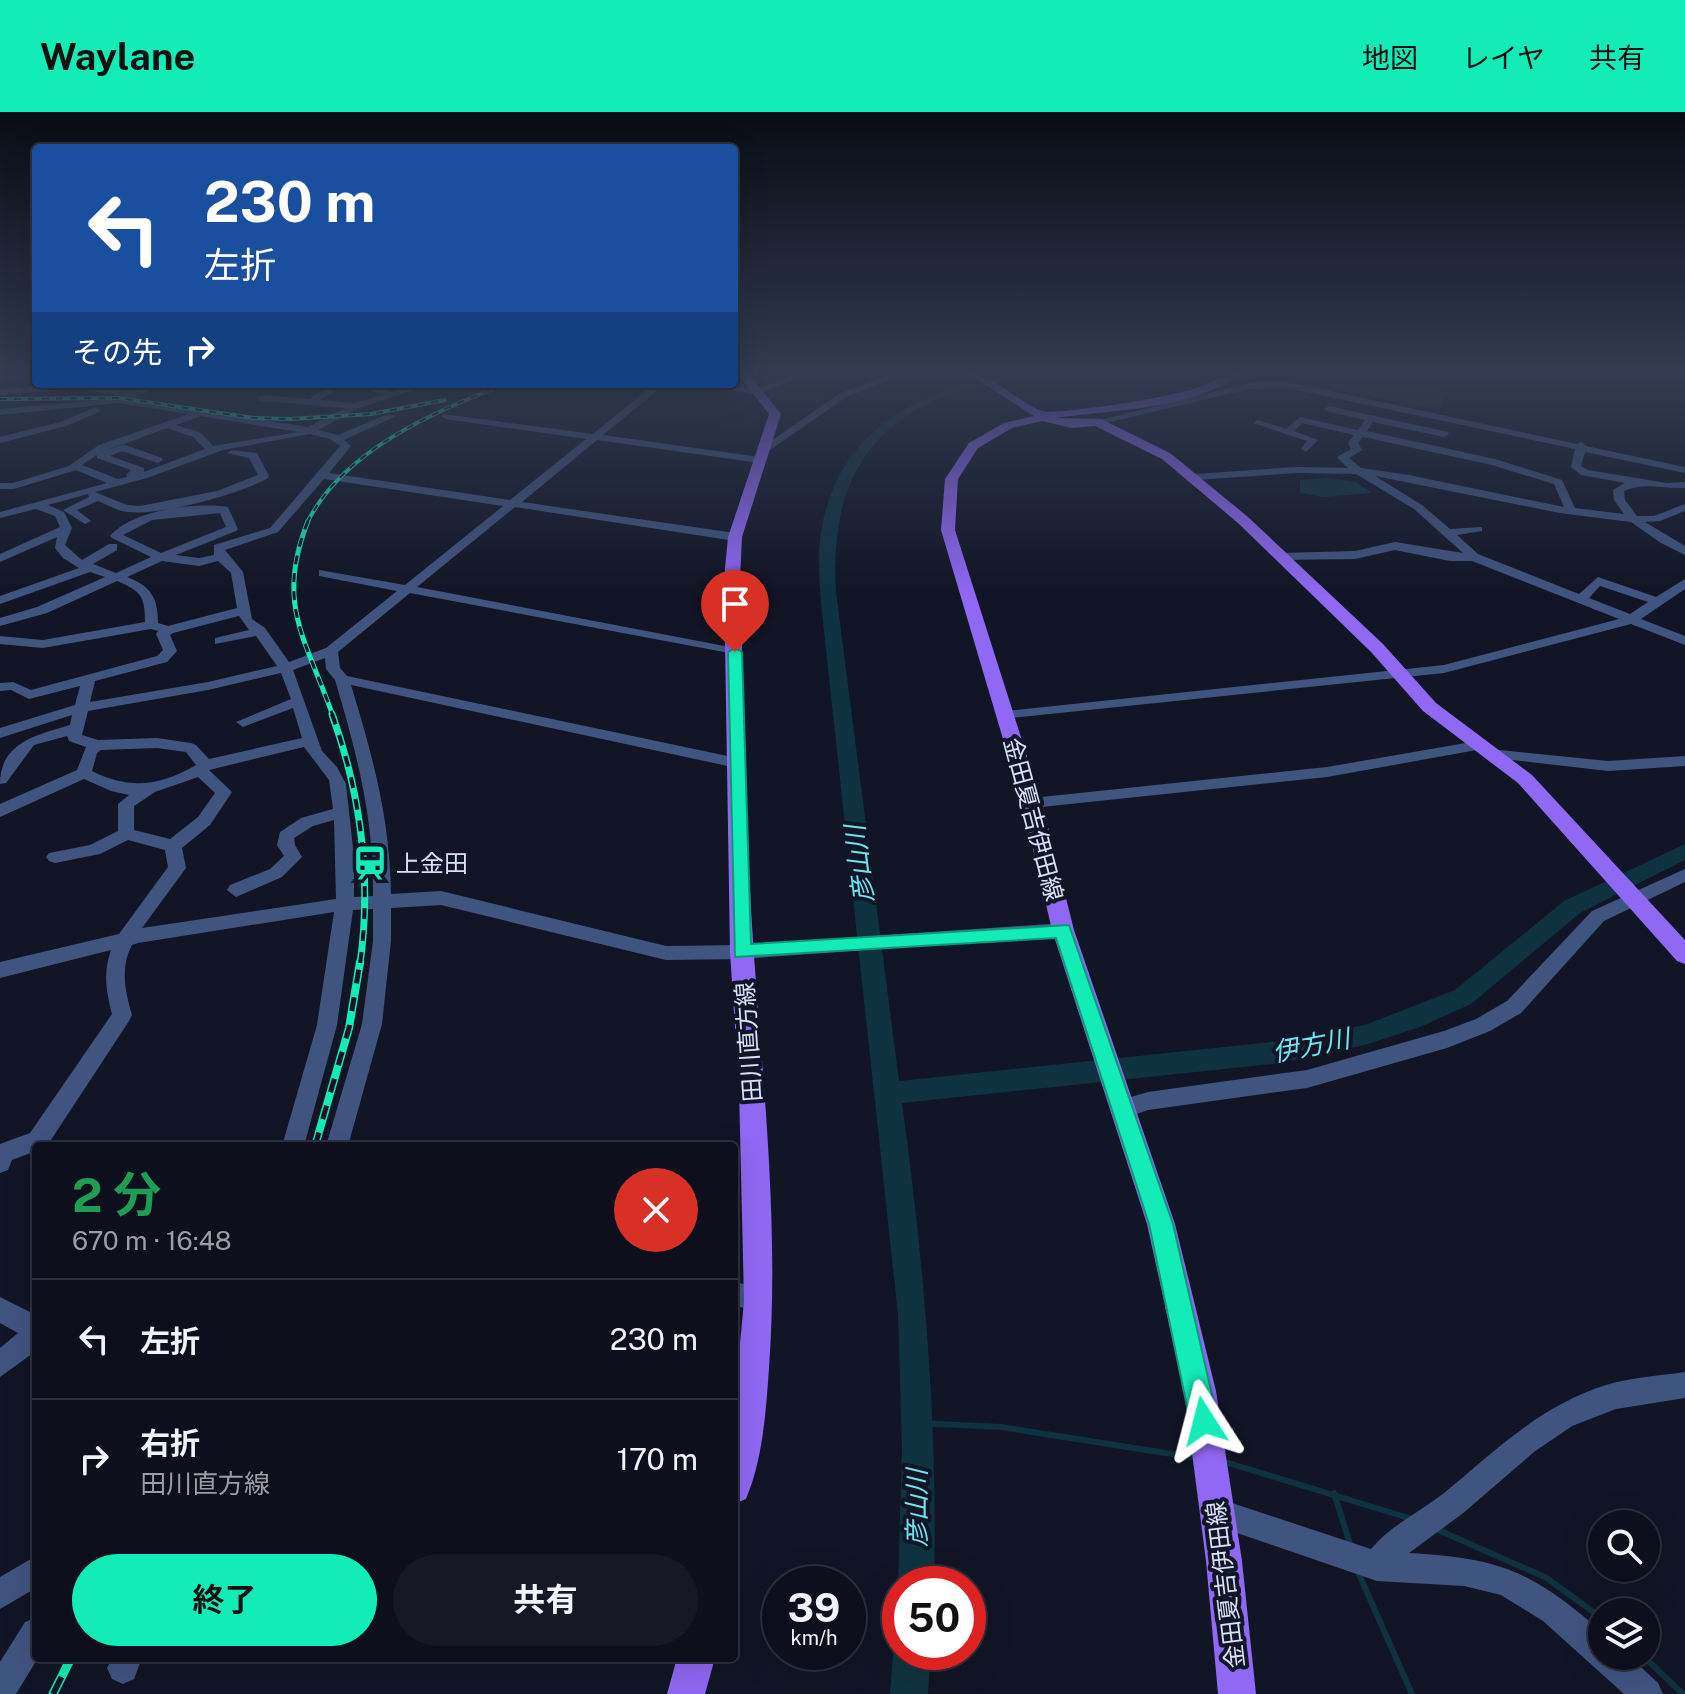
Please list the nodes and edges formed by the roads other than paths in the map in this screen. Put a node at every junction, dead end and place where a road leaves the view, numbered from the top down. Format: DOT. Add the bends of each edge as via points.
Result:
graph roads {
  1 [pos="109,447"];
  2 [pos="208,447"];
  3 [pos="229,447"];
  4 [pos="346,447"];
  5 [pos="584,447"];
  6 [pos="686,447"];
  7 [pos="764,447"];
  8 [pos="772,447"];
  9 [pos="972,447"];
  10 [pos="1151,447"];
  11 [pos="1355,447"];
  12 [pos="1426,447"];
  13 [pos="1445,447"];
  14 [pos="1581,447"];
  15 [pos="1589,447"];
  16 [pos="211,450"];
  17 [pos="1445,451"];
  18 [pos="175,452"];
  19 [pos="761,455"];
  20 [pos="158,460"];
  21 [pos="76,467"];
  22 [pos="137,469"];
  23 [pos="1685,470"];
  24 [pos="1358,471"];
  25 [pos="321,475"];
  26 [pos="1195,477"];
  27 [pos="119,482"];
  28 [pos="1635,482"];
  29 [pos="1685,485"];
  30 [pos="0,486"];
  31 [pos="143,493"];
  32 [pos="96,496"];
  33 [pos="0,502"];
  34 [pos="36,504"];
  35 [pos="512,504"];
  36 [pos="1685,507"];
  37 [pos="57,511"];
  38 [pos="1571,511"];
  39 [pos="267,514"];
  40 [pos="0,515"];
  41 [pos="1635,519"];
  42 [pos="85,521"];
  43 [pos="277,527"];
  44 [pos="66,528"];
  45 [pos="1478,529"];
  46 [pos="1447,533"];
  47 [pos="735,537"];
  48 [pos="113,547"];
  49 [pos="1685,551"];
  50 [pos="161,557"];
  51 [pos="221,557"];
  52 [pos="1280,557"];
  53 [pos="1474,557"];
  54 [pos="0,558"];
  55 [pos="86,567"];
  56 [pos="323,573"];
  57 [pos="115,578"];
  58 [pos="1685,581"];
  59 [pos="407,589"];
  60 [pos="1660,598"];
  61 [pos="0,600"];
  62 [pos="1584,603"];
  63 [pos="242,611"];
  64 [pos="1630,620"];
  65 [pos="0,622"];
  66 [pos="152,625"];
  67 [pos="168,630"];
  68 [pos="260,631"];
  69 [pos="220,641"];
  70 [pos="1685,641"];
  71 [pos="3,642"];
  72 [pos="331,651"];
  73 [pos="735,652"];
  74 [pos="287,668"];
  75 [pos="1397,675"];
  76 [pos="89,679"];
  77 [pos="342,679"];
  78 [pos="0,687"];
  79 [pos="298,701"];
  80 [pos="81,709"];
  81 [pos="1007,716"];
  82 [pos="243,722"];
  83 [pos="76,728"];
  84 [pos="0,733"];
  85 [pos="310,741"];
  86 [pos="97,745"];
  87 [pos="1483,745"];
  88 [pos="1500,755"];
  89 [pos="1685,761"];
  90 [pos="737,763"];
  91 [pos="203,767"];
  92 [pos="84,773"];
  93 [pos="0,779"];
  94 [pos="147,792"];
  95 [pos="1032,803"];
  96 [pos="0,811"];
  97 [pos="341,813"];
  98 [pos="126,834"];
  99 [pos="173,846"];
  100 [pos="55,857"];
  101 [pos="1685,875"];
  102 [pos="236,890"];
  103 [pos="1633,894"];
  104 [pos="379,901"];
  105 [pos="345,904"];
  106 [pos="1054,930"];
  107 [pos="123,941"];
  108 [pos="742,952"];
  109 [pos="1685,955"];
  110 [pos="0,970"];
  111 [pos="1121,1104"];
  112 [pos="32,1142"];
  113 [pos="33,1142"];
  114 [pos="294,1142"];
  115 [pos="338,1142"];
  116 [pos="0,1163"];
  117 [pos="738,1294"];
  118 [pos="759,1301"];
  119 [pos="0,1309"];
  120 [pos="32,1327"];
  121 [pos="32,1338"];
  122 [pos="0,1364"];
  123 [pos="1685,1385"];
  124 [pos="738,1468"];
  125 [pos="1217,1512"];
  126 [pos="1383,1558"];
  127 [pos="32,1574"];
  128 [pos="0,1594"];
  129 [pos="32,1639"];
  130 [pos="1588,1640"];
  131 [pos="695,1662"];
  132 [pos="1621,1670"];
  133 [pos="0,1691"];
  134 [pos="686,1694"];
  135 [pos="1237,1694"];
  136 [pos="1647,1694"];
  1 -- 21 [label="street"];
  2 -- 16 [label="street"];
  3 -- 16 [label="street"];
  4 -- 25 [label="street"];
  5 -- 35 [label="street"];
  6 -- 19 [label="street"];
  7 -- 19 [label="main road, 田川直方線"];
  8 -- 19 [label="street"];
  9 -- 81 [label="main road, 金田夏吉伊田線" via="948,479 944,502 948,530"];
  10 -- 26 [label="main road, 金田夏吉伊田線"];
  11 -- 24 [label="street" via="1342,457"];
  12 -- 17 [label="street"];
  13 -- 17 [label="street"];
  14 -- 28 [label="street" via="1577,469"];
  15 -- 23 [label="street"];
  16 -- 27 [label="street"];
  17 -- 38 [label="street" via="1558,482"];
  18 -- 20 [label="street"];
  19 -- 47 [label="main road, 田川直方線"];
  20 -- 22 [label="street"];
  20 -- 22 [label="street" via="122,447 101,456"];
  21 -- 27 [label="street"];
  21 -- 30 [label="street"];
  22 -- 27 [label="street"];
  24 -- 26 [label="street"];
  24 -- 38 [label="street"];
  24 -- 46 [label="street" via="1418,507"];
  25 -- 35 [label="street"];
  25 -- 43 [label="street"];
  26 -- 52 [label="main road, 金田夏吉伊田線"];
  27 -- 31 [label="street"];
  27 -- 32 [label="street"];
  27 -- 32 [label="street" via="236,453 253,455 264,476 208,496 133,509"];
  27 -- 34 [label="street"];
  28 -- 29 [label="street"];
  28 -- 41 [label="street" via="1620,488 1618,495"];
  32 -- 37 [label="street"];
  32 -- 42 [label="street" via="69,510"];
  33 -- 34 [label="street"];
  34 -- 37 [label="street"];
  34 -- 40 [label="street"];
  35 -- 47 [label="street"];
  35 -- 59 [label="street"];
  36 -- 41 [label="street" via="1656,519"];
  37 -- 44 [label="street"];
  38 -- 41 [label="street"];
  39 -- 43 [label="street"];
  41 -- 49 [label="street"];
  43 -- 51 [label="street" via="218,548"];
  44 -- 54 [label="street"];
  44 -- 55 [label="street" via="59,545"];
  45 -- 46 [label="street"];
  46 -- 53 [label="street"];
  47 -- 73 [label="main road, 田川直方線"];
  48 -- 55 [label="street"];
  50 -- 50 [label="street" via="116,536 122,527 164,514 224,509 232,529"];
  50 -- 51 [label="street" via="199,562"];
  50 -- 57 [label="street"];
  51 -- 63 [label="street" via="237,572"];
  52 -- 53 [label="street" via="1355,555 1395,546"];
  52 -- 75 [label="main road, 金田夏吉伊田線" via="1377,648"];
  53 -- 62 [label="street"];
  55 -- 57 [label="street"];
  55 -- 61 [label="street"];
  56 -- 59 [label="street"];
  57 -- 65 [label="street"];
  57 -- 66 [label="street" via="150,600"];
  58 -- 60 [label="street"];
  59 -- 72 [label="street"];
  59 -- 73 [label="street"];
  60 -- 62 [label="street" via="1598,581 1582,598"];
  60 -- 64 [label="street"];
  62 -- 64 [label="street"];
  63 -- 67 [label="street"];
  63 -- 68 [label="street"];
  64 -- 70 [label="street"];
  64 -- 75 [label="street" via="1502,656"];
  66 -- 67 [label="street"];
  66 -- 71 [label="street" via="43,644"];
  67 -- 76 [label="street" via="163,634 169,654"];
  68 -- 69 [label="street"];
  68 -- 74 [label="street"];
  72 -- 74 [label="street"];
  72 -- 77 [label="street" via="333,669"];
  73 -- 90 [label="main road, 田川直方線"];
  74 -- 79 [label="street"];
  74 -- 80 [label="street"];
  75 -- 81 [label="street"];
  75 -- 87 [label="main road, 金田夏吉伊田線" via="1449,723"];
  76 -- 78 [label="street" via="29,695 13,686"];
  76 -- 80 [label="street"];
  77 -- 90 [label="street"];
  77 -- 104 [label="street" via="369,768 382,856"];
  79 -- 82 [label="street"];
  79 -- 85 [label="street"];
  80 -- 83 [label="street"];
  80 -- 84 [label="street"];
  81 -- 95 [label="main road, 金田夏吉伊田線"];
  83 -- 86 [label="street" via="74,738"];
  83 -- 93 [label="street" via="29,742"];
  85 -- 91 [label="street"];
  85 -- 97 [label="street" via="314,755 338,781"];
  86 -- 91 [label="street" via="191,748"];
  86 -- 92 [label="street"];
  87 -- 88 [label="main road, 金田夏吉伊田線"];
  87 -- 95 [label="street" via="1327,772"];
  88 -- 89 [label="street" via="1608,766"];
  88 -- 103 [label="main road, 金田夏吉伊田線"];
  90 -- 108 [label="main road, 田川直方線"];
  91 -- 94 [label="street"];
  91 -- 99 [label="street" via="224,792 204,821"];
  92 -- 94 [label="street" via="101,783"];
  92 -- 96 [label="street"];
  94 -- 98 [label="street" via="126,804"];
  95 -- 106 [label="main road, 金田夏吉伊田線"];
  97 -- 102 [label="street" via="295,828 286,836 293,857 276,873"];
  97 -- 105 [label="street" via="347,855"];
  98 -- 99 [label="street"];
  98 -- 100 [label="street" via="94,850"];
  99 -- 107 [label="street" via="177,868"];
  101 -- 103 [label="street"];
  103 -- 109 [label="main road, 金田夏吉伊田線"];
  103 -- 111 [label="street" via="1582,930 1514,1007 1471,1030 1307,1079"];
  104 -- 105 [label="street"];
  104 -- 108 [label="street" via="441,898 666,953"];
  104 -- 115 [label="street" via="382,941 372,1024"];
  105 -- 107 [label="street"];
  105 -- 114 [label="street" via="314,1083"];
  106 -- 108 [label="street"];
  106 -- 111 [label="main road, 金田夏吉伊田線"];
  107 -- 110 [label="street"];
  107 -- 113 [label="street" via="111,988 122,1015"];
  108 -- 118 [label="main road, 田川直方線"];
  111 -- 125 [label="main road, 金田夏吉伊田線" via="1161,1224 1200,1391"];
  112 -- 116 [label="street" via="1,1154"];
  117 -- 118 [label="street"];
  118 -- 124 [label="main road, 田川直方線" via="750,1412"];
  119 -- 120 [label="street"];
  121 -- 122 [label="street"];
  123 -- 126 [label="street" via="1606,1398 1552,1422"];
  125 -- 126 [label="street"];
  125 -- 135 [label="main road, 金田夏吉伊田線"];
  126 -- 130 [label="street" via="1507,1582 1554,1610"];
  127 -- 128 [label="street"];
  129 -- 133 [label="street"];
  131 -- 134 [label="main road"];
  132 -- 136 [label="street"];
}
